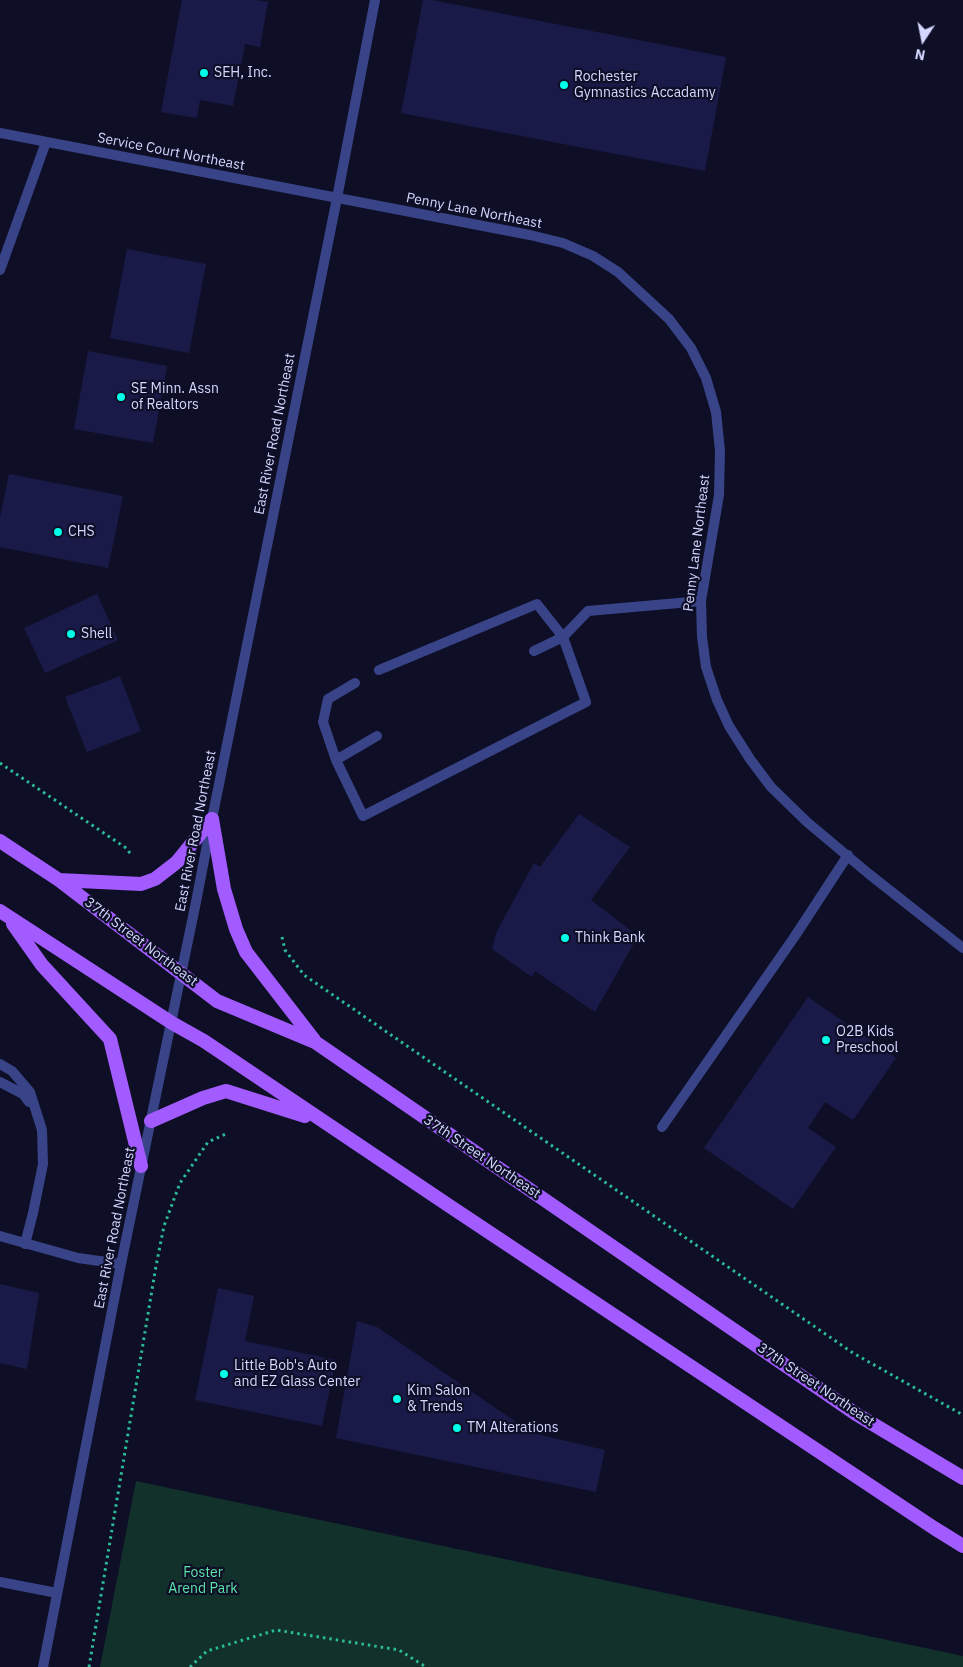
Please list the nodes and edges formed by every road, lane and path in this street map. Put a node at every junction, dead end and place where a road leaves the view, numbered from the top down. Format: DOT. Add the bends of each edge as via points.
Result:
graph roads {
  1 [pos="375,0"];
  2 [pos="0,133"];
  3 [pos="46,142"];
  4 [pos="337,198"];
  5 [pos="0,270"];
  6 [pos="702,601"];
  7 [pos="563,637"];
  8 [pos="534,651"];
  9 [pos="379,670"];
  10 [pos="355,683"];
  11 [pos="377,736"];
  12 [pos="336,760"];
  13 [pos="0,763"];
  14 [pos="212,819"];
  15 [pos="0,841"];
  16 [pos="848,855"];
  17 [pos="132,856"];
  18 [pos="58,880"];
  19 [pos="4,914"];
  20 [pos="282,937"];
  21 [pos="963,948"];
  22 [pos="181,972"];
  23 [pos="172,1023"];
  24 [pos="315,1042"];
  25 [pos="0,1064"];
  26 [pos="0,1082"];
  27 [pos="37,1114"];
  28 [pos="151,1121"];
  29 [pos="322,1121"];
  30 [pos="662,1127"];
  31 [pos="228,1133"];
  32 [pos="140,1166"];
  33 [pos="0,1236"];
  34 [pos="25,1244"];
  35 [pos="121,1264"];
  36 [pos="963,1415"];
  37 [pos="963,1478"];
  38 [pos="963,1546"];
  39 [pos="0,1582"];
  40 [pos="57,1593"];
  41 [pos="43,1667"];
  42 [pos="89,1667"];
  43 [pos="190,1667"];
  44 [pos="426,1667"];
  1 -- 4 [label="street, East River Road Northeast"];
  2 -- 3 [label="street, Service Court Northeast"];
  3 -- 4 [label="street, Service Court Northeast"];
  3 -- 5 [label="street"];
  4 -- 6 [label="street, Penny Lane Northeast" via="563,243 618,272 669,319 691,348 706,378 716,412 720,451 719,495"];
  4 -- 14 [label="street, East River Road Northeast"];
  6 -- 7 [label="street" via="588,611"];
  6 -- 16 [label="street, Penny Lane Northeast" via="706,667 729,726 771,787"];
  7 -- 8 [label="street"];
  7 -- 9 [label="street" via="537,604"];
  7 -- 12 [label="street" via="586,702 363,816"];
  10 -- 12 [label="street" via="328,699 323,722"];
  11 -- 12 [label="street"];
  13 -- 17 [label="path" via="126,848"];
  14 -- 18 [label="main road" via="177,862 156,879 141,884"];
  14 -- 22 [label="street, East River Road Northeast"];
  14 -- 24 [label="main road" via="224,889 246,952"];
  15 -- 18 [label="main road, 37th Street Northeast"];
  16 -- 21 [label="street, Penny Lane Northeast"];
  16 -- 30 [label="street"];
  18 -- 22 [label="main road, 37th Street Northeast"];
  19 -- 23 [label="main road"];
  19 -- 32 [label="main road" via="42,965 110,1039"];
  20 -- 36 [label="path" via="285,950 304,975 853,1353"];
  22 -- 23 [label="street, East River Road Northeast"];
  22 -- 24 [label="main road, 37th Street Northeast" via="217,1001"];
  23 -- 28 [label="street, East River Road Northeast"];
  23 -- 29 [label="main road"];
  24 -- 37 [label="main road, 37th Street Northeast" via="856,1414"];
  25 -- 27 [label="street" via="12,1071 30,1092"];
  26 -- 27 [label="street" via="23,1094"];
  27 -- 34 [label="street" via="42,1130 43,1164"];
  28 -- 29 [label="main road" via="226,1090"];
  28 -- 32 [label="street, East River Road Northeast"];
  29 -- 38 [label="main road"];
  31 -- 42 [label="path" via="208,1142 180,1184 164,1226"];
  32 -- 35 [label="street, East River Road Northeast"];
  33 -- 34 [label="street"];
  34 -- 35 [label="street" via="78,1258"];
  35 -- 40 [label="street, East River Road Northeast"];
  39 -- 40 [label="street"];
  40 -- 41 [label="street, East River Road Northeast"];
  43 -- 44 [label="path" via="207,1651 276,1630 399,1650"];
}
